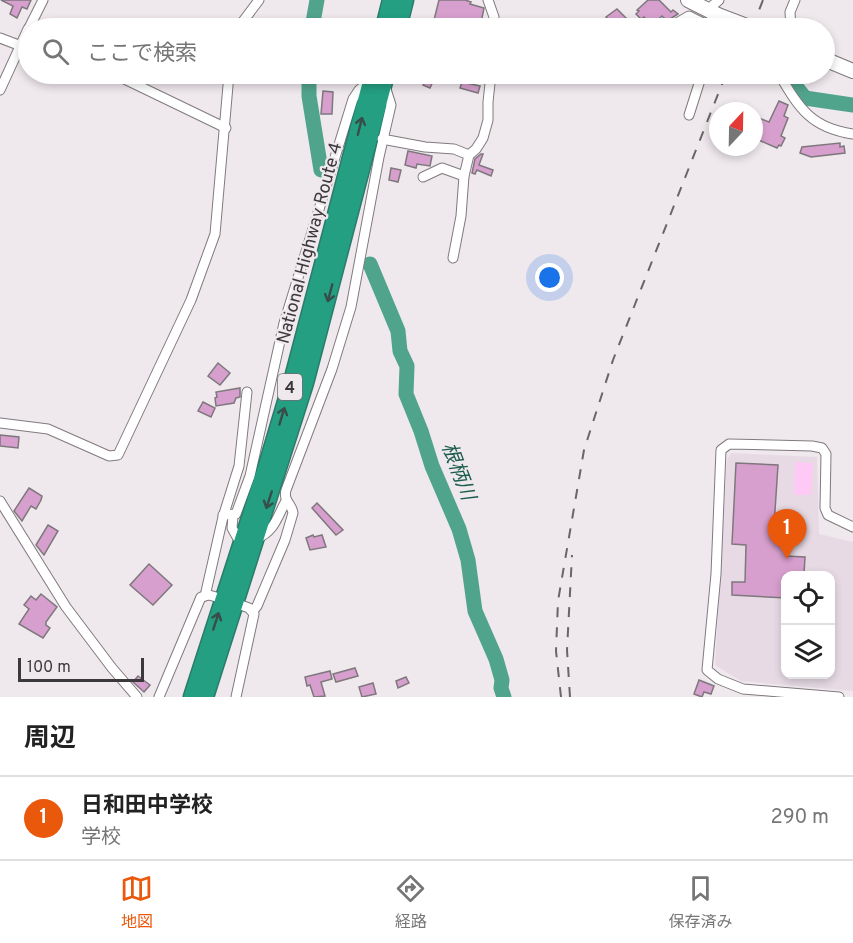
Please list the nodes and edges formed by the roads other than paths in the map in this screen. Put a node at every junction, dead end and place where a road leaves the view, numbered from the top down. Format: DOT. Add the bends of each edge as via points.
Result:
graph roads {
  1 [pos="43,0"];
  2 [pos="259,0"];
  3 [pos="391,0"];
  4 [pos="405,0"];
  5 [pos="488,0"];
  6 [pos="688,0"];
  7 [pos="720,0"];
  8 [pos="795,0"];
  9 [pos="34,18"];
  10 [pos="246,18"];
  11 [pos="386,18"];
  12 [pos="400,18"];
  13 [pos="494,18"];
  14 [pos="685,18"];
  15 [pos="700,18"];
  16 [pos="710,18"];
  17 [pos="712,18"];
  18 [pos="790,18"];
  19 [pos="0,38"];
  20 [pos="18,45"];
  21 [pos="18,52"];
  22 [pos="835,63"];
  23 [pos="853,71"];
  24 [pos="135,84"];
  25 [pos="229,84"];
  26 [pos="368,84"];
  27 [pos="376,84"];
  28 [pos="381,84"];
  29 [pos="490,84"];
  30 [pos="699,84"];
  31 [pos="786,84"];
  32 [pos="0,90"];
  33 [pos="689,115"];
  34 [pos="226,128"];
  35 [pos="853,134"];
  36 [pos="382,139"];
  37 [pos="469,155"];
  38 [pos="464,176"];
  39 [pos="423,177"];
  40 [pos="453,258"];
  41 [pos="247,392"];
  42 [pos="0,423"];
  43 [pos="0,501"];
  44 [pos="286,501"];
  45 [pos="228,515"];
  46 [pos="853,527"];
  47 [pos="249,542"];
  48 [pos="205,596"];
  49 [pos="229,601"];
  50 [pos="253,611"];
  51 [pos="781,694"];
  52 [pos="137,697"];
  53 [pos="159,697"];
  54 [pos="192,697"];
  55 [pos="205,697"];
  56 [pos="236,697"];
  57 [pos="839,697"];
  1 -- 9 [label="street"];
  2 -- 10 [label="street"];
  3 -- 11 [label="highway"];
  4 -- 12 [label="highway"];
  5 -- 13 [label="street"];
  6 -- 16 [label="street"];
  7 -- 17 [label="street" via="712,6"];
  8 -- 18 [label="street"];
  14 -- 15 [label="street"];
  19 -- 20 [label="street"];
  21 -- 32 [label="street"];
  22 -- 23 [label="street"];
  24 -- 34 [label="street"];
  25 -- 34 [label="street"];
  26 -- 45 [label="street" via="352,99 284,323 250,476 236,514"];
  27 -- 47 [label="highway, National Highway Route 4 / 4" via="268,462"];
  28 -- 36 [label="street" via="391,105"];
  29 -- 37 [label="street" via="483,138"];
  30 -- 33 [label="street"];
  31 -- 35 [label="street" via="816,123"];
  34 -- 42 [label="street" via="217,224 209,254 118,455 109,456 48,429"];
  36 -- 37 [label="street" via="454,149"];
  36 -- 44 [label="street" via="351,308 286,490"];
  37 -- 38 [label="street"];
  38 -- 39 [label="street" via="442,168"];
  38 -- 40 [label="street" via="462,216"];
  41 -- 45 [label="street" via="239,466"];
  43 -- 52 [label="street" via="66,607"];
  44 -- 47 [label="street" via="273,527"];
  44 -- 50 [label="street" via="293,513 285,540"];
  45 -- 47 [label="street" via="232,528"];
  45 -- 48 [label="street"];
  46 -- 51 [label="street" via="828,515 825,508 826,454 822,448 729,444 722,450 707,670 744,689"];
  47 -- 49 [label="highway, National Highway Route 4 / 4"];
  48 -- 49 [label="street"];
  48 -- 53 [label="street" via="198,601"];
  49 -- 50 [label="street"];
  54 -- 49 [label="highway, National Highway Route 4 / 4, one-way"];
  49 -- 55 [label="highway, National Highway Route 4 / 4"];
  50 -- 56 [label="street"];
  51 -- 57 [label="street"];
}
